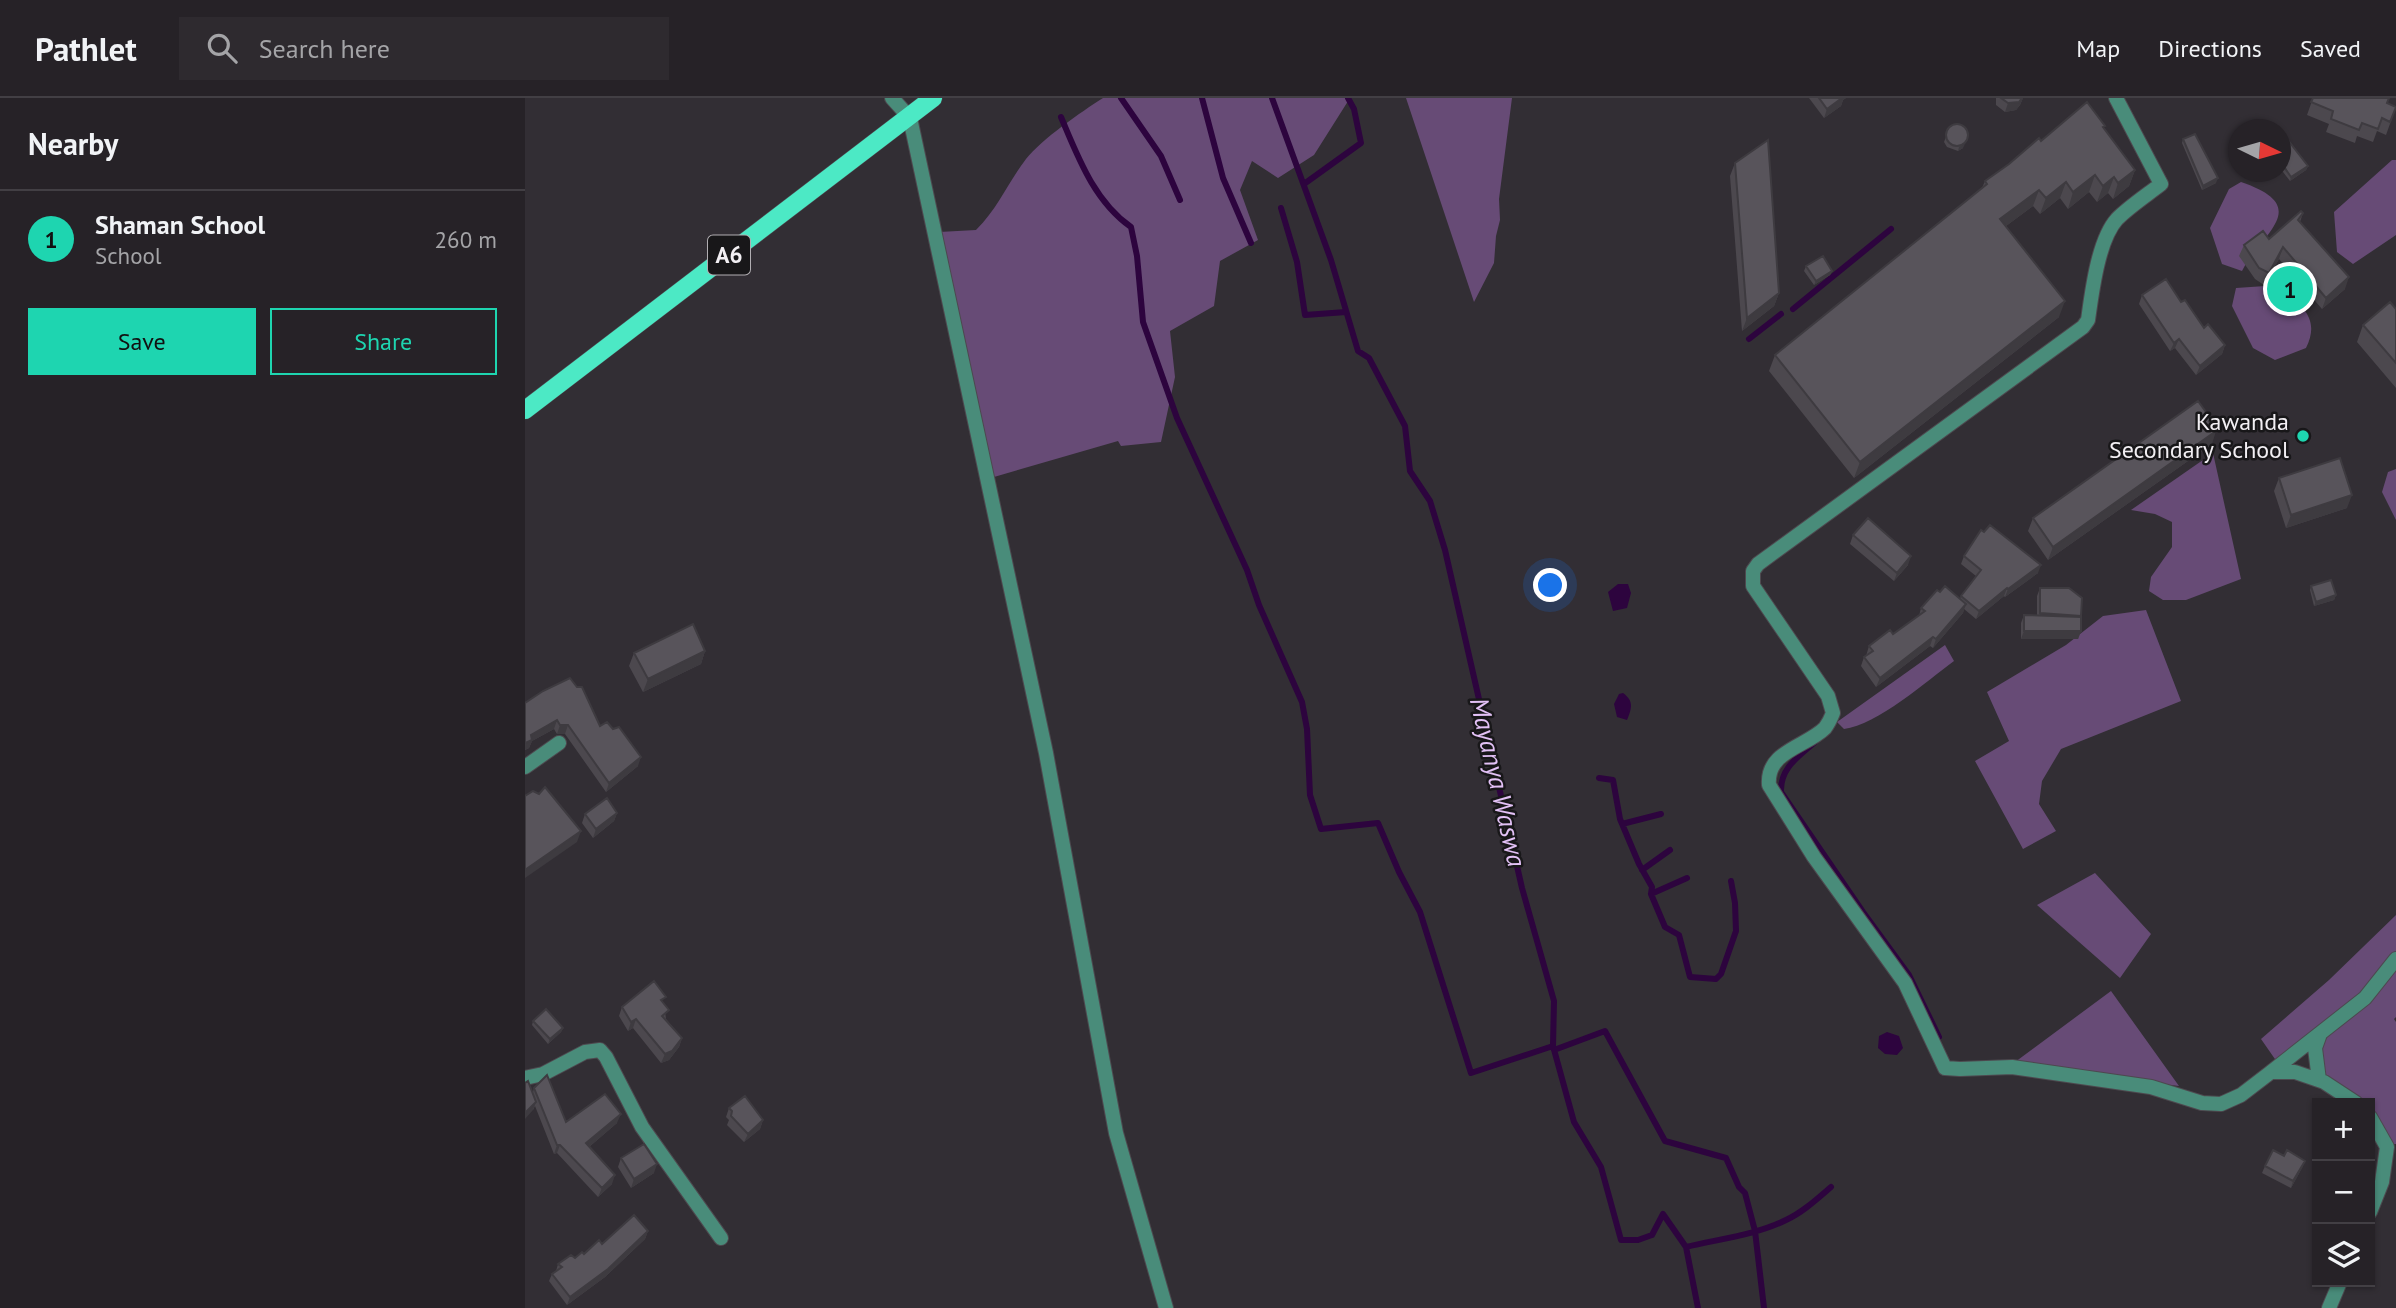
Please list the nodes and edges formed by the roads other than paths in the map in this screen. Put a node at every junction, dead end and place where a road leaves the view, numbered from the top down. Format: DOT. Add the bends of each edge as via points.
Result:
graph roads {
  1 [pos="892,98"];
  2 [pos="933,98"];
  3 [pos="2116,98"];
  4 [pos="910,118"];
  5 [pos="525,410"];
  6 [pos="559,743"];
  7 [pos="525,767"];
  8 [pos="2396,959"];
  9 [pos="2321,1032"];
  10 [pos="2271,1072"];
  11 [pos="525,1078"];
  12 [pos="2319,1080"];
  13 [pos="2348,1098"];
  14 [pos="2375,1127"];
  15 [pos="2375,1200"];
  16 [pos="720,1238"];
  17 [pos="2338,1287"];
  18 [pos="1166,1308"];
  19 [pos="2329,1308"];
  1 -- 4 [label="street"];
  2 -- 4 [label="main road, A6"];
  3 -- 10 [label="street" via="2161,184 2116,220 2083,327 1753,571 1753,586 1828,696 1833,713 1824,729 1785,752 1774,764 1769,785 1814,857 1905,983 1945,1068 2012,1067 2151,1087 2202,1103 2221,1104"];
  4 -- 5 [label="main road, A6"];
  4 -- 18 [label="street" via="1046,753 1116,1133"];
  6 -- 7 [label="street"];
  8 -- 9 [label="street" via="2365,998"];
  9 -- 10 [label="street"];
  9 -- 12 [label="street" via="2315,1048"];
  10 -- 12 [label="street" via="2295,1072"];
  11 -- 16 [label="street" via="600,1050 642,1127"];
  12 -- 13 [label="street"];
  14 -- 15 [label="street" via="2387,1147"];
  17 -- 19 [label="street"];
}
